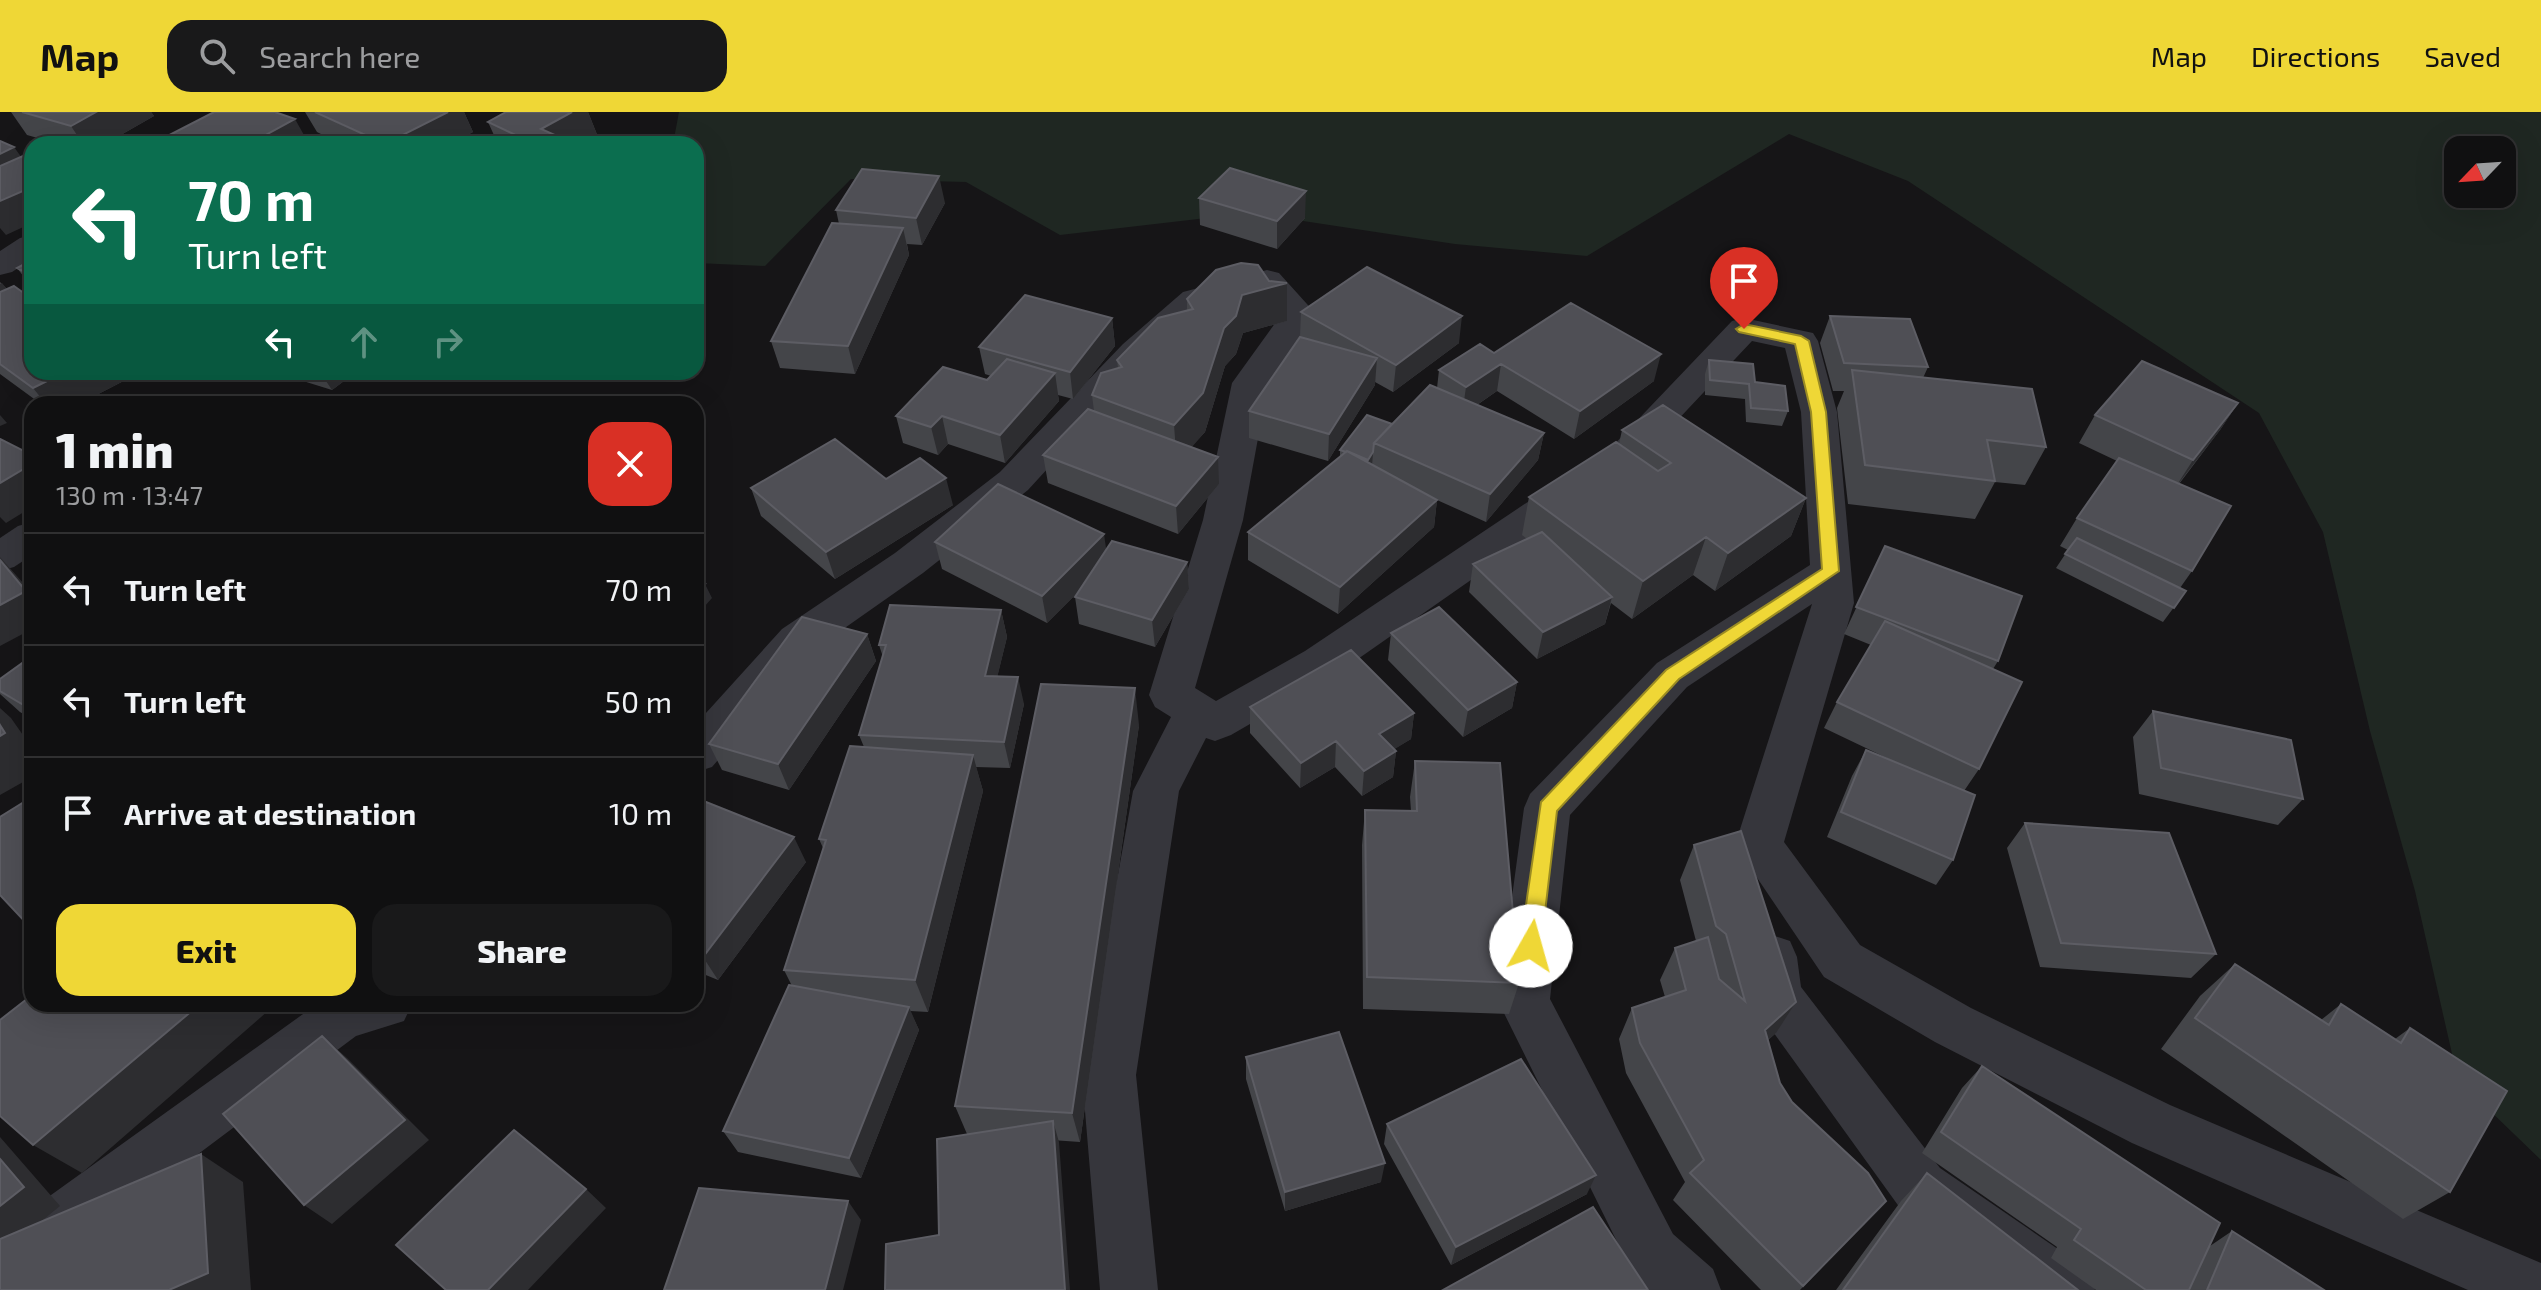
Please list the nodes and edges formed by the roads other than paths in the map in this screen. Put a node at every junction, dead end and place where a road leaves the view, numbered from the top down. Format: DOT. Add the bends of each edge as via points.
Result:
graph roads {
  1 [pos="24,254"];
  2 [pos="7,273"];
  3 [pos="24,541"];
  4 [pos="0,557"];
  5 [pos="1831,571"];
  6 [pos="1197,711"];
  7 [pos="704,745"];
  8 [pos="1759,845"];
  9 [pos="351,1012"];
  10 [pos="10,1290"];
  11 [pos="1129,1290"];
  12 [pos="1692,1290"];
  13 [pos="2066,1290"];
  14 [pos="2536,1290"];
  1 -- 2 [label="street"];
  3 -- 4 [label="street"];
  5 -- 6 [label="street" via="1819,412 1801,341 1744,329 1623,455 1320,663 1215,723"];
  5 -- 8 [label="street" via="1833,603"];
  5 -- 12 [label="street" via="1672,675 1547,808 1524,1001 1653,1254"];
  6 -- 7 [label="street" via="1171,695 1223,520 1250,383 1299,314 1267,280 1195,299 1135,352 1014,481 909,563 797,640"];
  6 -- 11 [label="street" via="1156,791 1109,1075"];
  8 -- 13 [label="street" via="1776,995 1920,1188"];
  8 -- 14 [label="street" via="1842,961 1953,1025 2151,1124"];
  9 -- 10 [label="street" via="46,1233"];
}
